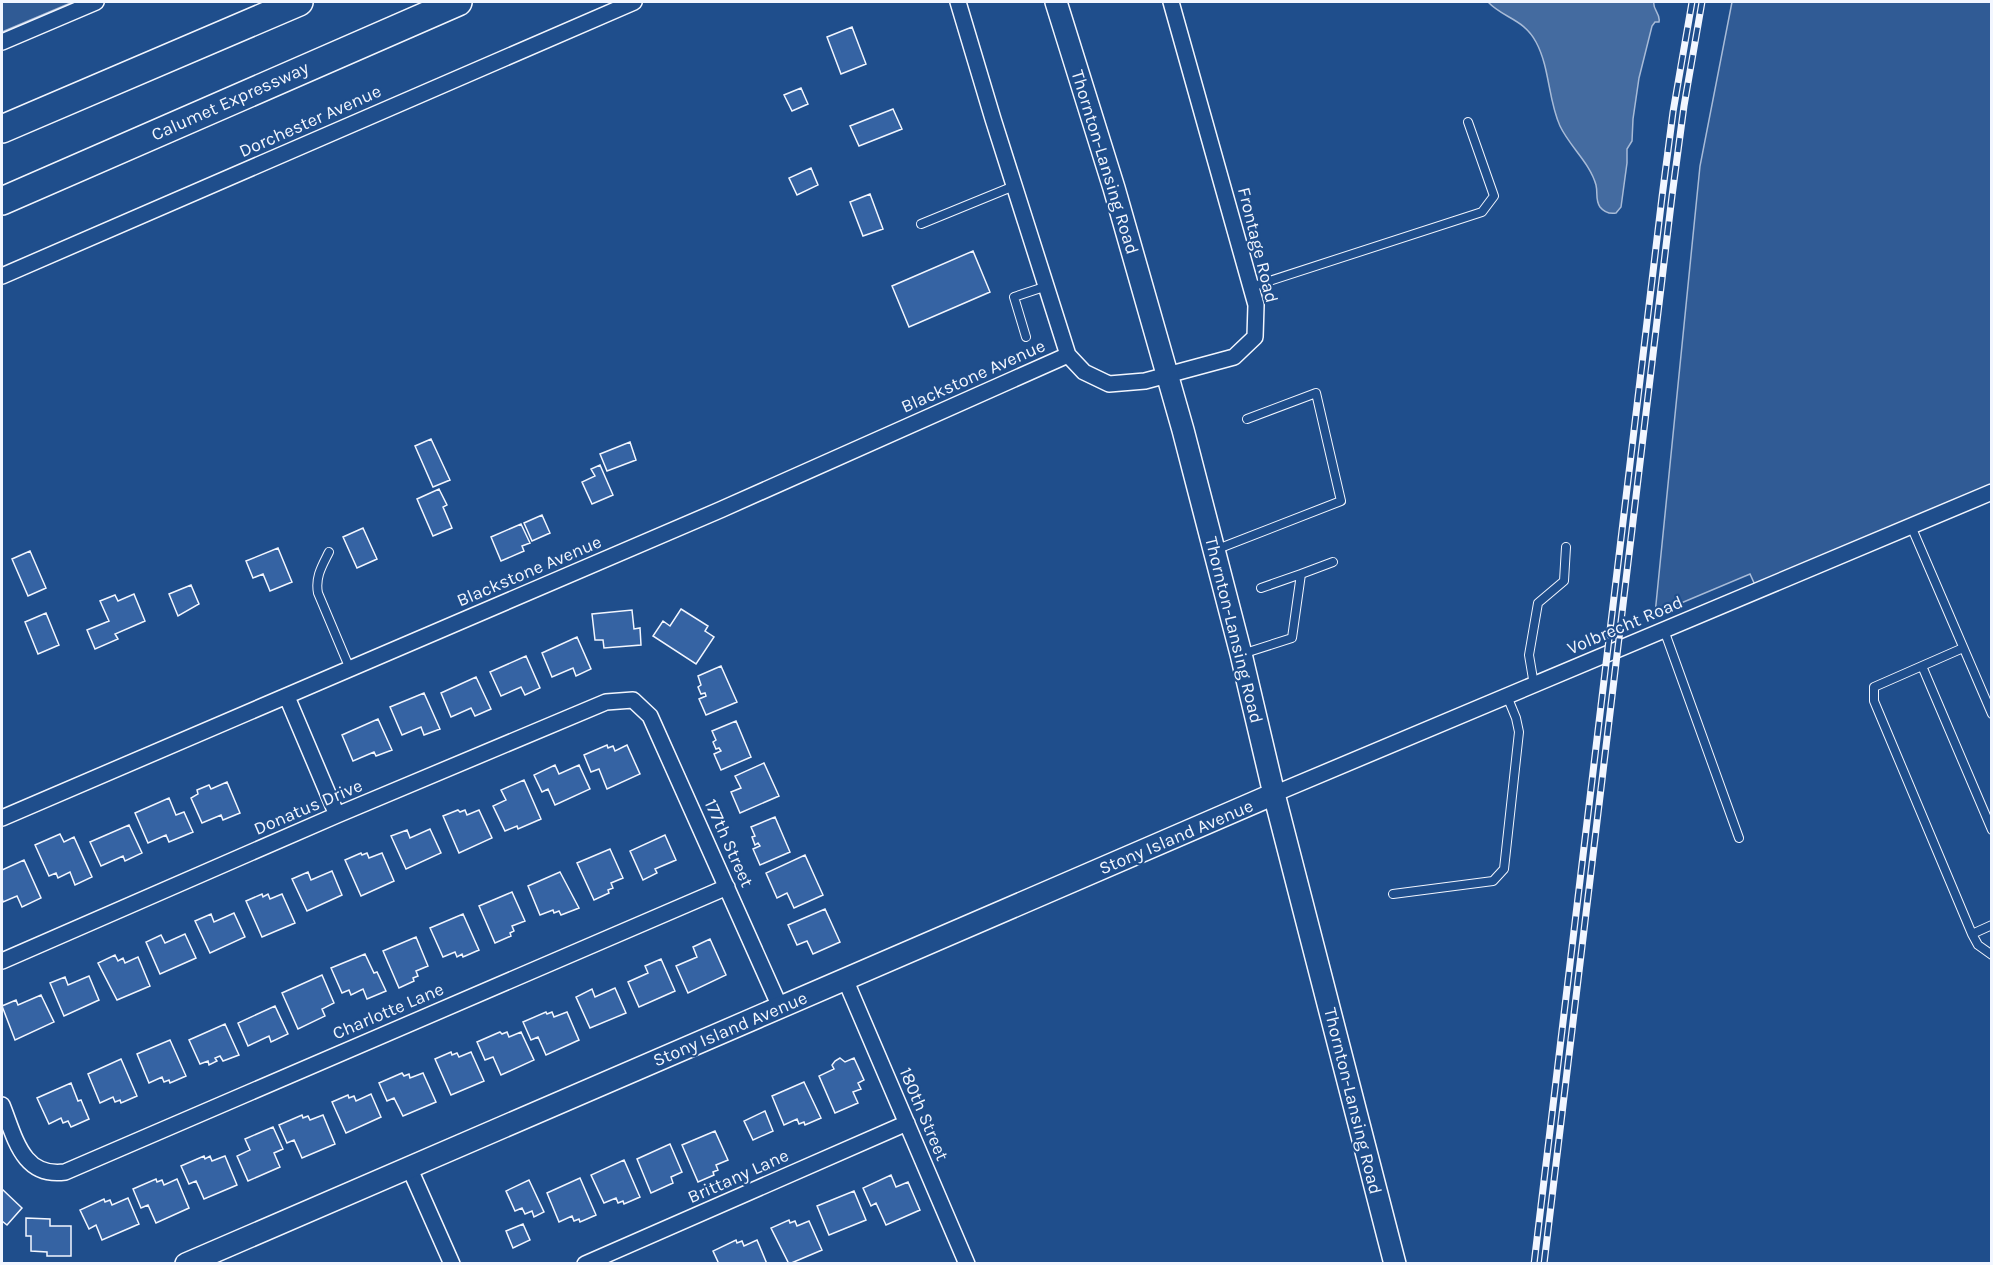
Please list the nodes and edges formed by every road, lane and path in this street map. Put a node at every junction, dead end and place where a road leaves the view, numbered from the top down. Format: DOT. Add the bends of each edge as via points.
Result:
graph roads {
  1 [pos="96,2"];
  2 [pos="299,2"];
  3 [pos="458,2"];
  4 [pos="633,2"];
  5 [pos="958,2"];
  6 [pos="1056,2"];
  7 [pos="1171,2"];
  8 [pos="2,42"];
  9 [pos="1468,122"];
  10 [pos="2,129"];
  11 [pos="1014,186"];
  12 [pos="2,201"];
  13 [pos="921,224"];
  14 [pos="2,276"];
  15 [pos="1047,286"];
  16 [pos="1251,287"];
  17 [pos="1026,337"];
  18 [pos="1068,355"];
  19 [pos="1168,374"];
  20 [pos="1247,419"];
  21 [pos="1992,492"];
  22 [pos="1911,526"];
  23 [pos="1566,548"];
  24 [pos="1214,550"];
  25 [pos="329,552"];
  26 [pos="1333,562"];
  27 [pos="1301,574"];
  28 [pos="1261,588"];
  29 [pos="1664,630"];
  30 [pos="1963,648"];
  31 [pos="1241,654"];
  32 [pos="1922,666"];
  33 [pos="350,669"];
  34 [pos="1534,685"];
  35 [pos="1507,696"];
  36 [pos="287,697"];
  37 [pos="633,700"];
  38 [pos="1992,714"];
  39 [pos="1274,794"];
  40 [pos="337,815"];
  41 [pos="2,818"];
  42 [pos="1992,830"];
  43 [pos="1739,838"];
  44 [pos="727,887"];
  45 [pos="1393,894"];
  46 [pos="1992,925"];
  47 [pos="1972,933"];
  48 [pos="1992,955"];
  49 [pos="2,961"];
  50 [pos="845,979"];
  51 [pos="780,1008"];
  52 [pos="2,1105"];
  53 [pos="907,1123"];
  54 [pos="409,1167"];
  55 [pos="186,1263"];
  56 [pos="452,1263"];
  57 [pos="585,1263"];
  58 [pos="967,1263"];
  59 [pos="1395,1263"];
  1 -- 8 [label="street"];
  2 -- 10 [label="highway"];
  3 -- 12 [label="highway, Calumet Expressway"];
  4 -- 14 [label="street, Dorchester Avenue"];
  5 -- 11 [label="street"];
  6 -- 19 [label="street, Thornton-Lansing Road"];
  7 -- 16 [label="street, Frontage Road"];
  9 -- 16 [label="lane" via="1494,196 1482,212"];
  11 -- 13 [label="lane"];
  11 -- 15 [label="street"];
  15 -- 17 [label="lane" via="1014,297"];
  15 -- 18 [label="street"];
  16 -- 19 [label="street, Frontage Road" via="1256,305 1255,337 1234,357"];
  18 -- 19 [label="street, Frontage Road" via="1084,372 1109,384 1145,381"];
  18 -- 33 [label="street, Blackstone Avenue"];
  19 -- 24 [label="street, Thornton-Lansing Road"];
  20 -- 24 [label="lane" via="1316,393 1341,501"];
  21 -- 22 [label="street, Volbrecht Road"];
  22 -- 29 [label="street, Volbrecht Road"];
  22 -- 30 [label="lane"];
  23 -- 34 [label="lane" via="1564,581 1538,603 1529,655"];
  24 -- 31 [label="street, Thornton-Lansing Road"];
  25 -- 33 [label="lane" via="316,582"];
  26 -- 27 [label="lane"];
  27 -- 28 [label="lane"];
  27 -- 31 [label="lane" via="1292,638"];
  29 -- 34 [label="street, Volbrecht Road"];
  29 -- 43 [label="lane"];
  30 -- 32 [label="lane"];
  30 -- 38 [label="lane"];
  31 -- 39 [label="street, Thornton-Lansing Road"];
  32 -- 42 [label="lane"];
  32 -- 47 [label="lane" via="1874,687 1874,701"];
  33 -- 36 [label="street, Blackstone Avenue"];
  34 -- 35 [label="street, Volbrecht Road"];
  35 -- 39 [label="street, Volbrecht Road"];
  35 -- 45 [label="lane" via="1519,732 1504,870 1493,881"];
  36 -- 40 [label="street"];
  36 -- 41 [label="street, Blackstone Avenue"];
  37 -- 40 [label="street, Donatus Drive" via="606,702"];
  37 -- 44 [label="street, 177th Street" via="650,716"];
  39 -- 50 [label="street, Stony Island Avenue"];
  39 -- 59 [label="street, Thornton-Lansing Road"];
  40 -- 49 [label="street, Donatus Drive"];
  44 -- 51 [label="street, 177th Street"];
  44 -- 52 [label="street, Charlotte Lane" via="65,1172 39,1170 28,1161"];
  46 -- 47 [label="lane"];
  47 -- 48 [label="lane" via="1978,945"];
  50 -- 51 [label="street, Stony Island Avenue"];
  50 -- 53 [label="street, 180th Street"];
  51 -- 54 [label="street, Stony Island Avenue"];
  53 -- 57 [label="street, Brittany Lane"];
  53 -- 58 [label="street, 180th Street"];
  54 -- 55 [label="street, Stony Island Avenue"];
  54 -- 56 [label="street"];
}
